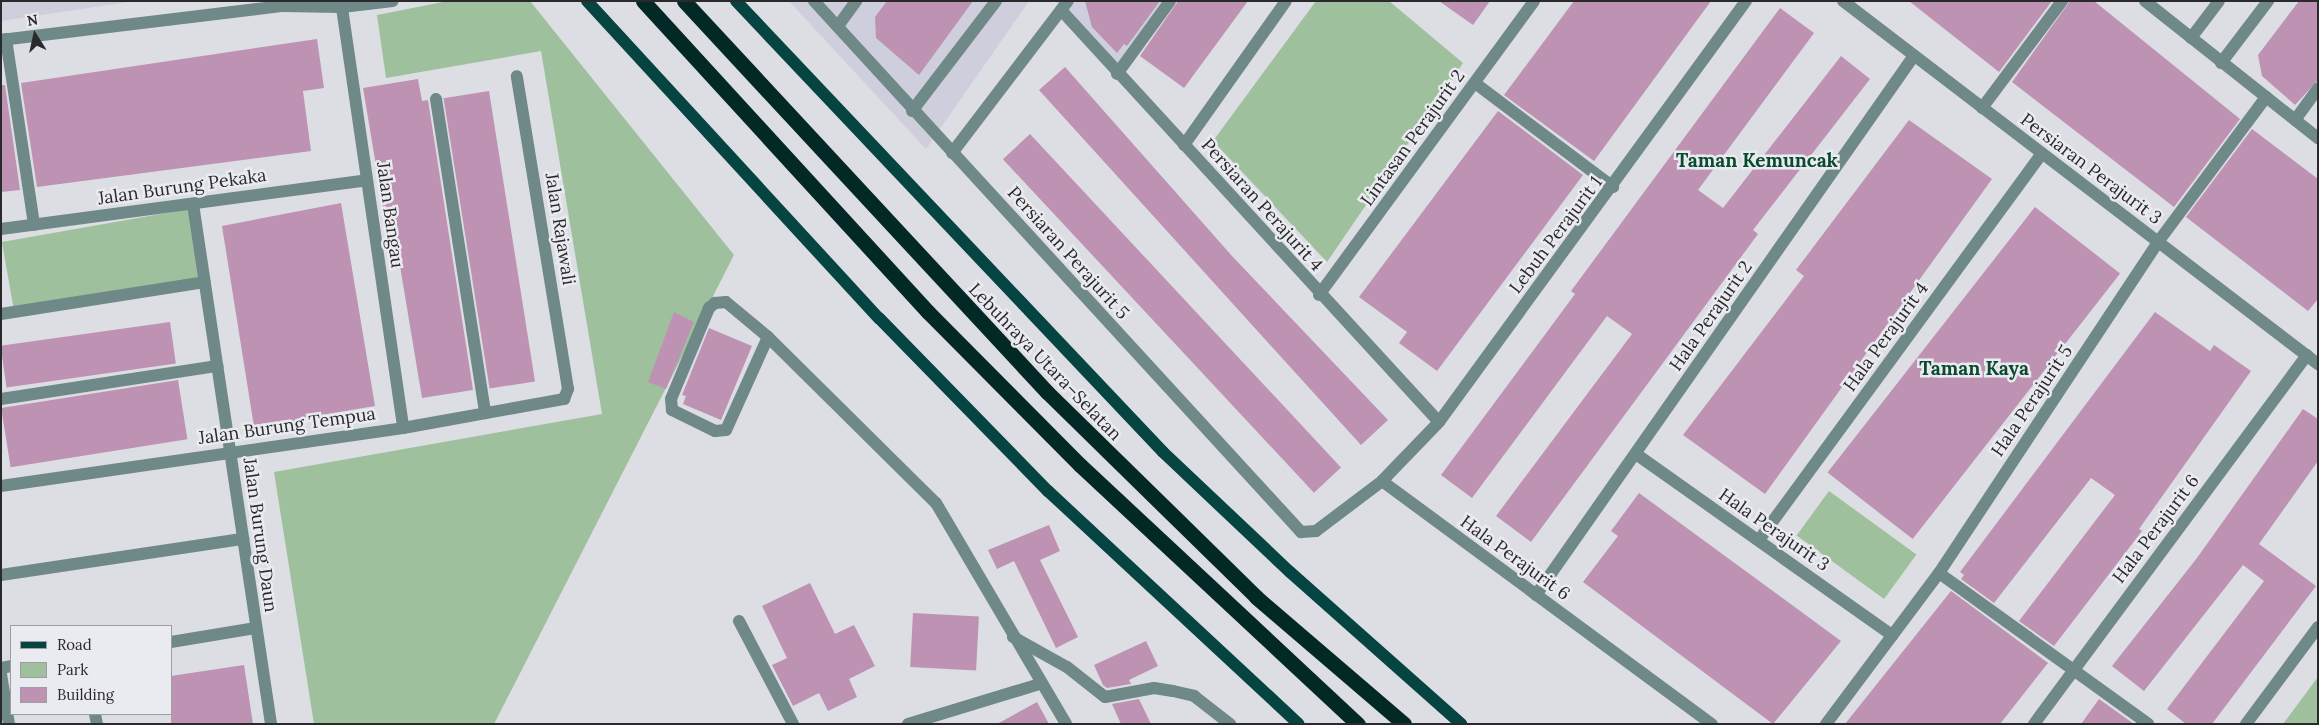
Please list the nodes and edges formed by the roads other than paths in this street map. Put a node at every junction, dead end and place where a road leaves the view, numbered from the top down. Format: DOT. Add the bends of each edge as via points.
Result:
graph roads {
  1 [pos="298,1"];
  2 [pos="393,1"];
  3 [pos="587,1"];
  4 [pos="643,1"];
  5 [pos="736,1"];
  6 [pos="814,1"];
  7 [pos="856,1"];
  8 [pos="996,1"];
  9 [pos="1170,1"];
  10 [pos="1286,1"];
  11 [pos="1534,1"];
  12 [pos="1746,1"];
  13 [pos="1843,1"];
  14 [pos="2062,1"];
  15 [pos="2145,1"];
  16 [pos="2218,1"];
  17 [pos="2268,1"];
  18 [pos="342,4"];
  19 [pos="687,4"];
  20 [pos="281,6"];
  21 [pos="1065,6"];
  22 [pos="838,26"];
  23 [pos="2191,38"];
  24 [pos="4,40"];
  25 [pos="1913,57"];
  26 [pos="2221,62"];
  27 [pos="1117,74"];
  28 [pos="517,76"];
  29 [pos="1475,82"];
  30 [pos="2318,88"];
  31 [pos="2266,97"];
  32 [pos="436,99"];
  33 [pos="1982,108"];
  34 [pos="912,110"];
  35 [pos="2295,120"];
  36 [pos="2318,138"];
  37 [pos="1184,146"];
  38 [pos="952,153"];
  39 [pos="2042,154"];
  40 [pos="367,180"];
  41 [pos="1614,187"];
  42 [pos="193,204"];
  43 [pos="34,225"];
  44 [pos="1,229"];
  45 [pos="2158,242"];
  46 [pos="205,282"];
  47 [pos="1319,295"];
  48 [pos="1,314"];
  49 [pos="768,337"];
  50 [pos="2307,355"];
  51 [pos="2318,364"];
  52 [pos="217,366"];
  53 [pos="568,388"];
  54 [pos="1,399"];
  55 [pos="485,413"];
  56 [pos="1439,422"];
  57 [pos="403,428"];
  58 [pos="230,451"];
  59 [pos="1636,454"];
  60 [pos="1382,481"];
  61 [pos="1,486"];
  62 [pos="243,539"];
  63 [pos="1759,540"];
  64 [pos="1939,573"];
  65 [pos="1,575"];
  66 [pos="1536,595"];
  67 [pos="739,621"];
  68 [pos="2318,627"];
  69 [pos="256,628"];
  70 [pos="1892,635"];
  71 [pos="1013,637"];
  72 [pos="172,642"];
  73 [pos="2072,672"];
  74 [pos="1,674"];
  75 [pos="1040,684"];
  76 [pos="9,724"];
  77 [pos="271,724"];
  78 [pos="793,724"];
  79 [pos="908,724"];
  80 [pos="1066,724"];
  81 [pos="1230,724"];
  82 [pos="1299,724"];
  83 [pos="1358,724"];
  84 [pos="1404,724"];
  85 [pos="1461,724"];
  86 [pos="1712,724"];
  87 [pos="1826,724"];
  88 [pos="2034,724"];
  89 [pos="2148,724"];
  90 [pos="2246,724"];
  1 -- 20 [label="street"];
  2 -- 18 [label="street"];
  3 -- 82 [label="main road" via="879,318 1048,491"];
  4 -- 83 [label="highway" via="949,333 1080,465"];
  5 -- 85 [label="main road" via="1163,452 1290,572"];
  6 -- 22 [label="street, Persiaran Perajurit 5"];
  7 -- 22 [label="street"];
  8 -- 34 [label="street"];
  9 -- 27 [label="street"];
  10 -- 37 [label="street"];
  11 -- 29 [label="street, Lintasan Perajurit 2"];
  12 -- 41 [label="street, Lebuh Perajurit 1"];
  13 -- 25 [label="street, Persiaran Perajurit 3"];
  14 -- 33 [label="street"];
  15 -- 23 [label="street"];
  16 -- 23 [label="street"];
  17 -- 26 [label="street"];
  18 -- 20 [label="street"];
  18 -- 40 [label="street, Jalan Bangau"];
  19 -- 84 [label="highway, Lebuhraya Utara–Selatan" via="1047,392 1256,596"];
  20 -- 24 [label="street"];
  21 -- 27 [label="street, Persiaran Perajurit 4"];
  21 -- 38 [label="street"];
  22 -- 34 [label="street, Persiaran Perajurit 5"];
  23 -- 26 [label="street"];
  24 -- 43 [label="street"];
  25 -- 33 [label="street, Persiaran Perajurit 3"];
  25 -- 59 [label="street, Hala Perajurit 2"];
  26 -- 31 [label="street"];
  27 -- 37 [label="street, Persiaran Perajurit 4"];
  28 -- 53 [label="street, Jalan Rajawali"];
  29 -- 41 [label="street"];
  29 -- 47 [label="street, Lintasan Perajurit 2"];
  30 -- 35 [label="street"];
  31 -- 35 [label="street"];
  31 -- 45 [label="street, Hala Perajurit 5"];
  32 -- 55 [label="street"];
  33 -- 39 [label="street, Persiaran Perajurit 3"];
  34 -- 38 [label="street, Persiaran Perajurit 5"];
  35 -- 36 [label="street"];
  37 -- 47 [label="street, Persiaran Perajurit 4"];
  38 -- 60 [label="street, Persiaran Perajurit 5" via="1297,529 1306,533 1316,531"];
  39 -- 45 [label="street, Persiaran Perajurit 3"];
  39 -- 63 [label="street, Hala Perajurit 4"];
  40 -- 42 [label="street, Jalan Burung Pekaka"];
  40 -- 57 [label="street, Jalan Bangau"];
  41 -- 56 [label="street, Lebuh Perajurit 1"];
  42 -- 43 [label="street, Jalan Burung Pekaka"];
  42 -- 46 [label="street, Jalan Burung Daun"];
  43 -- 44 [label="street, Jalan Burung Pekaka"];
  45 -- 50 [label="street, Persiaran Perajurit 3"];
  45 -- 64 [label="street, Hala Perajurit 5"];
  46 -- 48 [label="street"];
  46 -- 52 [label="street, Jalan Burung Daun"];
  47 -- 56 [label="street, Persiaran Perajurit 4"];
  49 -- 49 [label="street" via="726,430 715,431 672,410 671,399 711,305 726,302"];
  49 -- 71 [label="street" via="936,503"];
  50 -- 51 [label="street, Persiaran Perajurit 3"];
  50 -- 73 [label="street, Hala Perajurit 6"];
  52 -- 54 [label="street"];
  52 -- 58 [label="street, Jalan Burung Daun"];
  53 -- 55 [label="street, Jalan Burung Tempua" via="564,399 559,402"];
  55 -- 57 [label="street, Jalan Burung Tempua"];
  56 -- 60 [label="street, Lebuh Perajurit 1"];
  57 -- 58 [label="street, Jalan Burung Tempua"];
  58 -- 61 [label="street, Jalan Burung Tempua"];
  58 -- 62 [label="street, Jalan Burung Daun"];
  59 -- 63 [label="street, Hala Perajurit 3"];
  59 -- 66 [label="street, Hala Perajurit 2"];
  60 -- 66 [label="street, Hala Perajurit 6"];
  62 -- 65 [label="street"];
  62 -- 69 [label="street, Jalan Burung Daun"];
  63 -- 70 [label="street, Hala Perajurit 3"];
  64 -- 70 [label="street, Hala Perajurit 5"];
  64 -- 73 [label="street"];
  66 -- 86 [label="street, Hala Perajurit 6"];
  67 -- 78 [label="street"];
  68 -- 90 [label="street"];
  69 -- 72 [label="street"];
  69 -- 77 [label="street, Jalan Burung Daun"];
  70 -- 87 [label="street, Hala Perajurit 5"];
  71 -- 75 [label="street"];
  71 -- 81 [label="street" via="1067,667 1105,697 1154,688 1172,691 1194,696"];
  73 -- 88 [label="street, Hala Perajurit 6"];
  73 -- 89 [label="street"];
  74 -- 76 [label="street"];
  75 -- 79 [label="street"];
  75 -- 80 [label="street"];
}
